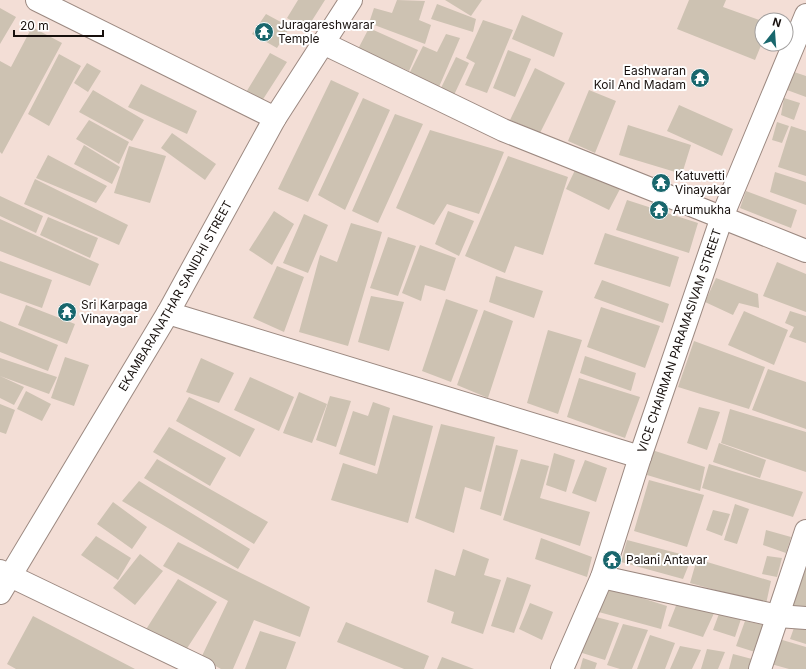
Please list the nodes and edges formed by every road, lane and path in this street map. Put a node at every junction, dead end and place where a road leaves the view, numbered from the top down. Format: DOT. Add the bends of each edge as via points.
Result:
graph roads {
  1 [pos="37,0"];
  2 [pos="351,0"];
  3 [pos="806,15"];
  4 [pos="323,43"];
  5 [pos="275,118"];
  6 [pos="722,217"];
  7 [pos="806,252"];
  8 [pos="168,313"];
  9 [pos="640,457"];
  10 [pos="806,531"];
  11 [pos="602,578"];
  12 [pos="3,580"];
  13 [pos="778,616"];
  14 [pos="806,618"];
  15 [pos="204,669"];
  16 [pos="562,669"];
  17 [pos="760,669"];
  1 -- 5 [label="street"];
  2 -- 4 [label="street, EKAMBARANATHAR SANIDHI STREET"];
  3 -- 6 [label="street, VICE CHAIRMAN PARAMASIVAM STREET"];
  4 -- 5 [label="street, EKAMBARANATHAR SANIDHI STREET"];
  4 -- 6 [label="street" via="503,130"];
  5 -- 8 [label="street, EKAMBARANATHAR SANIDHI STREET"];
  6 -- 7 [label="street"];
  6 -- 9 [label="street, VICE CHAIRMAN PARAMASIVAM STREET"];
  8 -- 9 [label="street"];
  8 -- 12 [label="street, EKAMBARANATHAR SANIDHI STREET"];
  9 -- 11 [label="street, VICE CHAIRMAN PARAMASIVAM STREET"];
  10 -- 13 [label="street"];
  11 -- 13 [label="street"];
  11 -- 16 [label="street, VICE CHAIRMAN PARAMASIVAM STREET"];
  12 -- 15 [label="street"];
  13 -- 14 [label="street"];
  13 -- 17 [label="street"];
}
